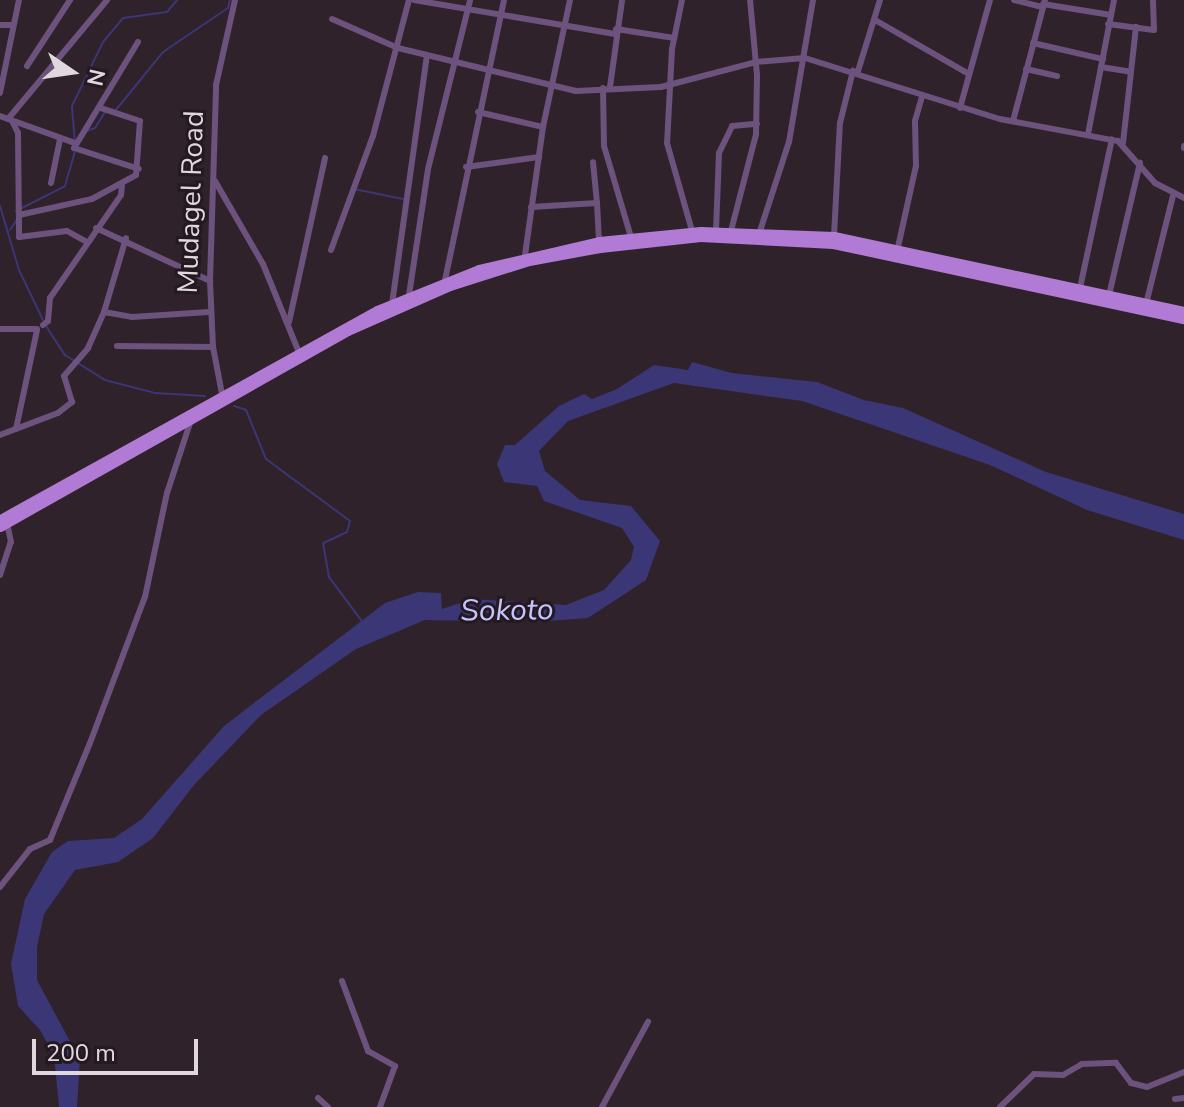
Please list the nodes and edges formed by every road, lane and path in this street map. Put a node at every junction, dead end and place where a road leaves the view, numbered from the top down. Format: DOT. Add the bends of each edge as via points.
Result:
graph roads {
  1 [pos="19,0"];
  2 [pos="70,0"];
  3 [pos="107,0"];
  4 [pos="235,0"];
  5 [pos="412,0"];
  6 [pos="470,0"];
  7 [pos="504,0"];
  8 [pos="570,0"];
  9 [pos="622,0"];
  10 [pos="682,0"];
  11 [pos="750,0"];
  12 [pos="813,0"];
  13 [pos="880,0"];
  14 [pos="990,0"];
  15 [pos="1014,0"];
  16 [pos="1114,0"];
  17 [pos="1153,0"];
  18 [pos="1044,4"];
  19 [pos="466,12"];
  20 [pos="1111,15"];
  21 [pos="500,17"];
  22 [pos="332,19"];
  23 [pos="875,20"];
  24 [pos="1108,24"];
  25 [pos="0,25"];
  26 [pos="13,25"];
  27 [pos="564,27"];
  28 [pos="1136,27"];
  29 [pos="616,31"];
  30 [pos="674,38"];
  31 [pos="138,42"];
  32 [pos="1033,43"];
  33 [pos="398,48"];
  34 [pos="427,56"];
  35 [pos="805,58"];
  36 [pos="1103,59"];
  37 [pos="756,62"];
  38 [pos="456,64"];
  39 [pos="27,66"];
  40 [pos="1101,67"];
  41 [pos="1026,69"];
  42 [pos="855,71"];
  43 [pos="489,72"];
  44 [pos="1131,72"];
  45 [pos="969,74"];
  46 [pos="1057,76"];
  47 [pos="671,84"];
  48 [pos="552,87"];
  49 [pos="607,87"];
  50 [pos="0,93"];
  51 [pos="922,96"];
  52 [pos="101,108"];
  53 [pos="960,108"];
  54 [pos="478,112"];
  55 [pos="6,119"];
  56 [pos="1013,121"];
  57 [pos="757,124"];
  58 [pos="0,125"];
  59 [pos="543,127"];
  60 [pos="1088,134"];
  61 [pos="60,139"];
  62 [pos="1112,139"];
  63 [pos="75,143"];
  64 [pos="1123,143"];
  65 [pos="539,157"];
  66 [pos="325,158"];
  67 [pos="593,162"];
  68 [pos="1140,163"];
  69 [pos="466,167"];
  70 [pos="139,169"];
  71 [pos="214,179"];
  72 [pos="51,183"];
  73 [pos="122,186"];
  74 [pos="1173,196"];
  75 [pos="1184,198"];
  76 [pos="597,203"];
  77 [pos="531,207"];
  78 [pos="19,215"];
  79 [pos="96,228"];
  80 [pos="692,231"];
  81 [pos="716,231"];
  82 [pos="731,231"];
  83 [pos="760,231"];
  84 [pos="834,236"];
  85 [pos="631,237"];
  86 [pos="126,238"];
  87 [pos="599,241"];
  88 [pos="87,242"];
  89 [pos="898,247"];
  90 [pos="331,250"];
  91 [pos="525,255"];
  92 [pos="445,280"];
  93 [pos="210,281"];
  94 [pos="1080,288"];
  95 [pos="409,295"];
  96 [pos="1109,296"];
  97 [pos="392,304"];
  98 [pos="1146,304"];
  99 [pos="1184,311"];
  100 [pos="104,312"];
  101 [pos="209,312"];
  102 [pos="1184,319"];
  103 [pos="289,324"];
  104 [pos="42,326"];
  105 [pos="0,329"];
  106 [pos="117,346"];
  107 [pos="213,347"];
  108 [pos="298,350"];
  109 [pos="222,394"];
  110 [pos="235,395"];
  111 [pos="191,420"];
  112 [pos="16,429"];
  113 [pos="0,435"];
  114 [pos="2,523"];
  115 [pos="0,575"];
  116 [pos="0,887"];
  117 [pos="342,981"];
  118 [pos="648,1022"];
  119 [pos="1184,1072"];
  120 [pos="318,1098"];
  121 [pos="1184,1098"];
  122 [pos="1175,1099"];
  123 [pos="328,1107"];
  124 [pos="380,1107"];
  125 [pos="602,1107"];
  126 [pos="1000,1107"];
  1 -- 26 [label="street"];
  2 -- 39 [label="street"];
  3 -- 55 [label="street"];
  4 -- 71 [label="street, Mudagel Road" via="216,85"];
  5 -- 19 [label="street"];
  5 -- 33 [label="street"];
  6 -- 19 [label="street"];
  7 -- 21 [label="street"];
  8 -- 27 [label="street"];
  9 -- 29 [label="street"];
  10 -- 30 [label="street"];
  11 -- 37 [label="street"];
  12 -- 35 [label="street"];
  13 -- 23 [label="street"];
  14 -- 45 [label="street"];
  15 -- 18 [label="street"];
  16 -- 20 [label="street"];
  17 -- 28 [label="street" via="1154,30"];
  18 -- 20 [label="street"];
  18 -- 32 [label="street"];
  19 -- 21 [label="street"];
  19 -- 38 [label="street"];
  20 -- 24 [label="street"];
  21 -- 27 [label="street"];
  21 -- 43 [label="street"];
  22 -- 33 [label="street"];
  23 -- 42 [label="street"];
  23 -- 45 [label="street" via="920,51"];
  24 -- 28 [label="street"];
  24 -- 36 [label="street"];
  25 -- 26 [label="street"];
  26 -- 50 [label="street"];
  27 -- 29 [label="street"];
  27 -- 48 [label="street"];
  28 -- 44 [label="street"];
  29 -- 30 [label="street"];
  29 -- 49 [label="street"];
  30 -- 47 [label="street"];
  31 -- 52 [label="street"];
  32 -- 36 [label="street"];
  32 -- 41 [label="street"];
  33 -- 34 [label="street"];
  33 -- 90 [label="street"];
  34 -- 38 [label="street"];
  34 -- 97 [label="street"];
  35 -- 37 [label="street"];
  35 -- 42 [label="street"];
  35 -- 83 [label="street" via="789,142"];
  36 -- 40 [label="street"];
  37 -- 47 [label="street"];
  37 -- 57 [label="street"];
  38 -- 43 [label="street"];
  38 -- 95 [label="street" via="422,197"];
  40 -- 44 [label="street"];
  40 -- 60 [label="street"];
  41 -- 46 [label="street"];
  41 -- 56 [label="street"];
  42 -- 51 [label="street"];
  42 -- 84 [label="street" via="840,123"];
  43 -- 48 [label="street"];
  43 -- 54 [label="street"];
  44 -- 64 [label="street"];
  45 -- 53 [label="street"];
  47 -- 49 [label="street"];
  47 -- 80 [label="street" via="667,143"];
  48 -- 49 [label="street"];
  48 -- 59 [label="street"];
  49 -- 85 [label="street" via="604,146"];
  51 -- 53 [label="street"];
  51 -- 89 [label="street" via="915,121 916,166"];
  52 -- 63 [label="street"];
  52 -- 70 [label="street" via="140,121"];
  53 -- 56 [label="street"];
  54 -- 59 [label="street"];
  54 -- 69 [label="street"];
  55 -- 58 [label="street"];
  55 -- 61 [label="street"];
  55 -- 78 [label="street" via="18,133"];
  56 -- 60 [label="street"];
  57 -- 81 [label="street" via="732,126 719,153"];
  57 -- 82 [label="street"];
  59 -- 65 [label="street"];
  60 -- 62 [label="street"];
  61 -- 63 [label="street"];
  61 -- 72 [label="street"];
  62 -- 64 [label="street"];
  62 -- 94 [label="street"];
  63 -- 70 [label="street" via="74,152"];
  64 -- 68 [label="street"];
  65 -- 69 [label="street"];
  65 -- 77 [label="street"];
  66 -- 103 [label="street"];
  67 -- 76 [label="street"];
  68 -- 74 [label="street"];
  68 -- 96 [label="street"];
  69 -- 92 [label="street"];
  70 -- 73 [label="street"];
  71 -- 93 [label="street, Mudagel Road"];
  71 -- 103 [label="street" via="263,264"];
  73 -- 78 [label="street" via="92,199"];
  73 -- 79 [label="street"];
  74 -- 75 [label="street"];
  74 -- 98 [label="street"];
  76 -- 77 [label="street"];
  76 -- 87 [label="street"];
  77 -- 91 [label="street"];
  78 -- 88 [label="street" via="19,237 67,231"];
  79 -- 86 [label="street"];
  79 -- 88 [label="street"];
  80 -- 81 [label="main road"];
  80 -- 85 [label="main road"];
  81 -- 82 [label="main road"];
  82 -- 83 [label="main road"];
  83 -- 84 [label="main road"];
  84 -- 89 [label="main road"];
  85 -- 87 [label="main road"];
  86 -- 93 [label="street"];
  86 -- 100 [label="street"];
  87 -- 91 [label="main road"];
  88 -- 104 [label="street" via="50,298"];
  89 -- 94 [label="main road"];
  91 -- 92 [label="main road"];
  92 -- 95 [label="main road"];
  93 -- 101 [label="street, Mudagel Road"];
  94 -- 96 [label="main road"];
  95 -- 97 [label="main road"];
  96 -- 98 [label="main road"];
  97 -- 108 [label="main road"];
  98 -- 99 [label="main road"];
  100 -- 101 [label="street" via="132,317"];
  100 -- 112 [label="street" via="81,358 64,376 72,402"];
  101 -- 107 [label="street, Mudagel Road"];
  102 -- 110 [label="main road" via="865,248 773,239 677,239 529,261 450,286 348,331"];
  103 -- 108 [label="street"];
  104 -- 105 [label="street"];
  104 -- 112 [label="street"];
  106 -- 107 [label="street"];
  107 -- 109 [label="street, Mudagel Road"];
  108 -- 109 [label="main road"];
  109 -- 110 [label="street"];
  109 -- 114 [label="main road"];
  110 -- 111 [label="main road"];
  111 -- 114 [label="main road"];
  111 -- 116 [label="street" via="167,493 145,597 90,743 50,840 30,849"];
  112 -- 113 [label="street"];
  114 -- 115 [label="street" via="11,542"];
  117 -- 124 [label="street" via="368,1051 395,1066"];
  118 -- 125 [label="street"];
  119 -- 126 [label="street" via="1147,1087 1131,1083 1116,1063 1082,1064 1063,1075 1034,1074"];
  120 -- 123 [label="street"];
  121 -- 122 [label="street"];
}
